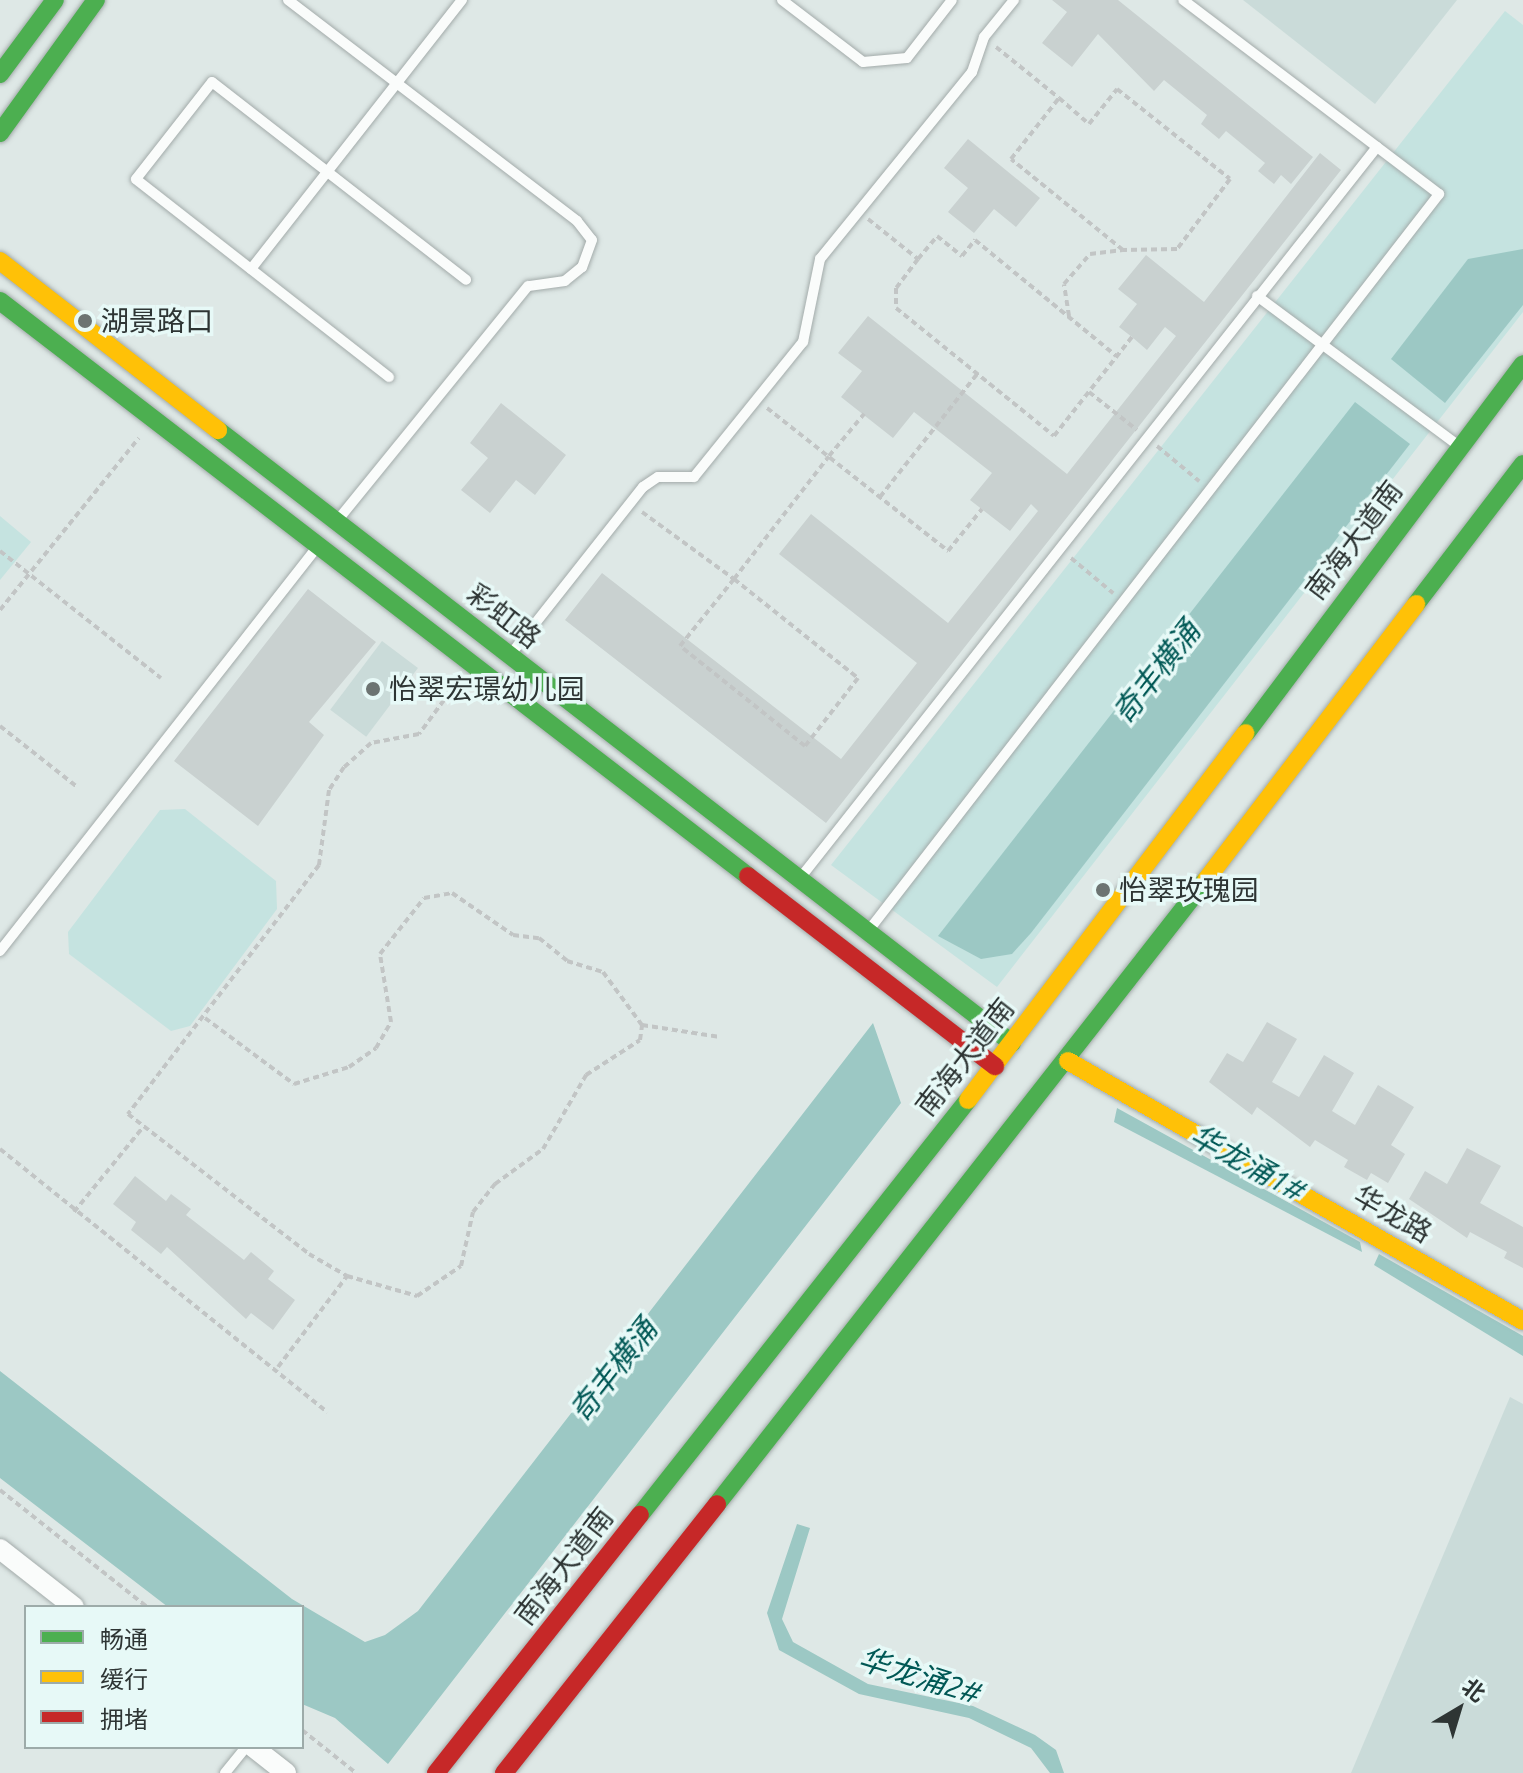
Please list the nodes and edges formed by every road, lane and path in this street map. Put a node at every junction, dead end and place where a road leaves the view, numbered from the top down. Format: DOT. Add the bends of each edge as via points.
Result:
graph roads {
  1 [pos="55,0"];
  2 [pos="96,0"];
  3 [pos="288,0"];
  4 [pos="462,0"];
  5 [pos="782,0"];
  6 [pos="952,0"];
  7 [pos="1014,0"];
  8 [pos="1183,0"];
  9 [pos="984,37"];
  10 [pos="0,74"];
  11 [pos="398,82"];
  12 [pos="1059,98"];
  13 [pos="0,133"];
  14 [pos="1377,147"];
  15 [pos="327,172"];
  16 [pos="858,211"];
  17 [pos="1123,250"];
  18 [pos="918,259"];
  19 [pos="0,261"];
  20 [pos="251,269"];
  21 [pos="466,280"];
  22 [pos="1257,296"];
  23 [pos="0,301"];
  24 [pos="1069,317"];
  25 [pos="1132,337"];
  26 [pos="1322,346"];
  27 [pos="1116,356"];
  28 [pos="1523,364"];
  29 [pos="977,374"];
  30 [pos="389,377"];
  31 [pos="756,400"];
  32 [pos="864,414"];
  33 [pos="152,421"];
  34 [pos="1460,447"];
  35 [pos="829,456"];
  36 [pos="1523,464"];
  37 [pos="880,497"];
  38 [pos="630,503"];
  39 [pos="982,509"];
  40 [pos="336,522"];
  41 [pos="316,548"];
  42 [pos="1059,549"];
  43 [pos="0,551"];
  44 [pos="29,574"];
  45 [pos="734,579"];
  46 [pos="1124,601"];
  47 [pos="0,610"];
  48 [pos="509,656"];
  49 [pos="161,678"];
  50 [pos="444,700"];
  51 [pos="0,726"];
  52 [pos="76,786"];
  53 [pos="800,880"];
  54 [pos="867,932"];
  55 [pos="0,951"];
  56 [pos="205,1018"];
  57 [pos="642,1025"];
  58 [pos="720,1037"];
  59 [pos="1012,1043"];
  60 [pos="1068,1061"];
  61 [pos="995,1066"];
  62 [pos="144,1127"];
  63 [pos="0,1149"];
  64 [pos="74,1212"];
  65 [pos="347,1276"];
  66 [pos="1523,1321"];
  67 [pos="278,1367"];
  68 [pos="327,1412"];
  69 [pos="0,1490"];
  70 [pos="0,1549"];
  71 [pos="71,1605"];
  72 [pos="144,1605"];
  73 [pos="304,1732"];
  74 [pos="244,1749"];
  75 [pos="256,1749"];
  76 [pos="225,1773"];
  77 [pos="286,1773"];
  78 [pos="356,1773"];
  79 [pos="436,1773"];
  80 [pos="504,1773"];
  1 -- 10 [label="main road"];
  2 -- 13 [label="main road"];
  3 -- 11 [label="lane"];
  4 -- 11 [label="lane"];
  5 -- 6 [label="lane" via="863,62 907,58"];
  7 -- 9 [label="lane"];
  8 -- 14 [label="lane"];
  9 -- 12 [label="path"];
  9 -- 16 [label="lane" via="972,72"];
  11 -- 15 [label="lane"];
  11 -- 40 [label="lane" via="577,221 592,240 582,267 565,281 528,286"];
  12 -- 17 [label="path" via="1011,159"];
  12 -- 17 [label="path" via="1089,124 1117,89 1230,179 1177,249"];
  14 -- 22 [label="lane"];
  14 -- 26 [label="lane" via="1439,194"];
  15 -- 20 [label="lane"];
  15 -- 20 [label="lane" via="212,82 145,167 136,179"];
  15 -- 21 [label="lane"];
  16 -- 18 [label="path"];
  16 -- 31 [label="lane" via="820,259 803,342"];
  17 -- 24 [label="path" via="1090,254 1064,284"];
  18 -- 24 [label="path" via="937,236 962,256 975,240"];
  18 -- 29 [label="path" via="896,288 896,308"];
  19 -- 40 [label="main road, 彩虹路"];
  20 -- 30 [label="lane"];
  22 -- 26 [label="lane"];
  22 -- 42 [label="lane"];
  23 -- 33 [label="main road"];
  24 -- 27 [label="path"];
  25 -- 27 [label="path"];
  26 -- 34 [label="lane"];
  26 -- 46 [label="lane"];
  27 -- 29 [label="path" via="1054,436"];
  28 -- 34 [label="main road, 南海大道南"];
  29 -- 37 [label="path"];
  31 -- 35 [label="path"];
  31 -- 38 [label="lane" via="694,477 658,477"];
  32 -- 35 [label="path"];
  33 -- 41 [label="main road"];
  33 -- 44 [label="path"];
  34 -- 59 [label="main road, 南海大道南"];
  35 -- 37 [label="path"];
  35 -- 45 [label="path"];
  36 -- 60 [label="main road"];
  37 -- 39 [label="path" via="948,551"];
  38 -- 45 [label="path"];
  38 -- 48 [label="lane"];
  40 -- 41 [label="lane"];
  40 -- 48 [label="main road, 彩虹路"];
  41 -- 55 [label="lane"];
  41 -- 61 [label="main road"];
  42 -- 46 [label="path"];
  42 -- 53 [label="lane"];
  43 -- 44 [label="path"];
  44 -- 47 [label="path"];
  44 -- 49 [label="path"];
  45 -- 45 [label="path" via="680,646 805,746 858,678"];
  46 -- 54 [label="lane"];
  48 -- 53 [label="main road, 彩虹路"];
  50 -- 56 [label="path" via="419,734 371,743 344,767 329,790 319,865"];
  51 -- 52 [label="path"];
  53 -- 54 [label="main road, 彩虹路"];
  54 -- 59 [label="main road, 彩虹路"];
  56 -- 57 [label="path" via="294,1084 349,1067 376,1048 391,1022 380,954 424,898 452,893 513,935 539,938 567,961 603,972"];
  56 -- 62 [label="path" via="128,1114"];
  57 -- 58 [label="path"];
  57 -- 65 [label="path" via="640,1040 586,1075 543,1149 495,1184 473,1212 461,1266 444,1283 417,1296"];
  59 -- 61 [label="main road, 南海大道南"];
  60 -- 66 [label="main road, 华龙路"];
  60 -- 80 [label="main road"];
  61 -- 79 [label="main road, 南海大道南"];
  62 -- 64 [label="path"];
  62 -- 65 [label="path" via="270,1227"];
  63 -- 64 [label="path"];
  64 -- 67 [label="path"];
  65 -- 67 [label="path"];
  67 -- 68 [label="path"];
  69 -- 72 [label="path"];
  70 -- 71 [label="street"];
  73 -- 78 [label="path"];
  74 -- 76 [label="lane"];
  75 -- 77 [label="street"];
}
